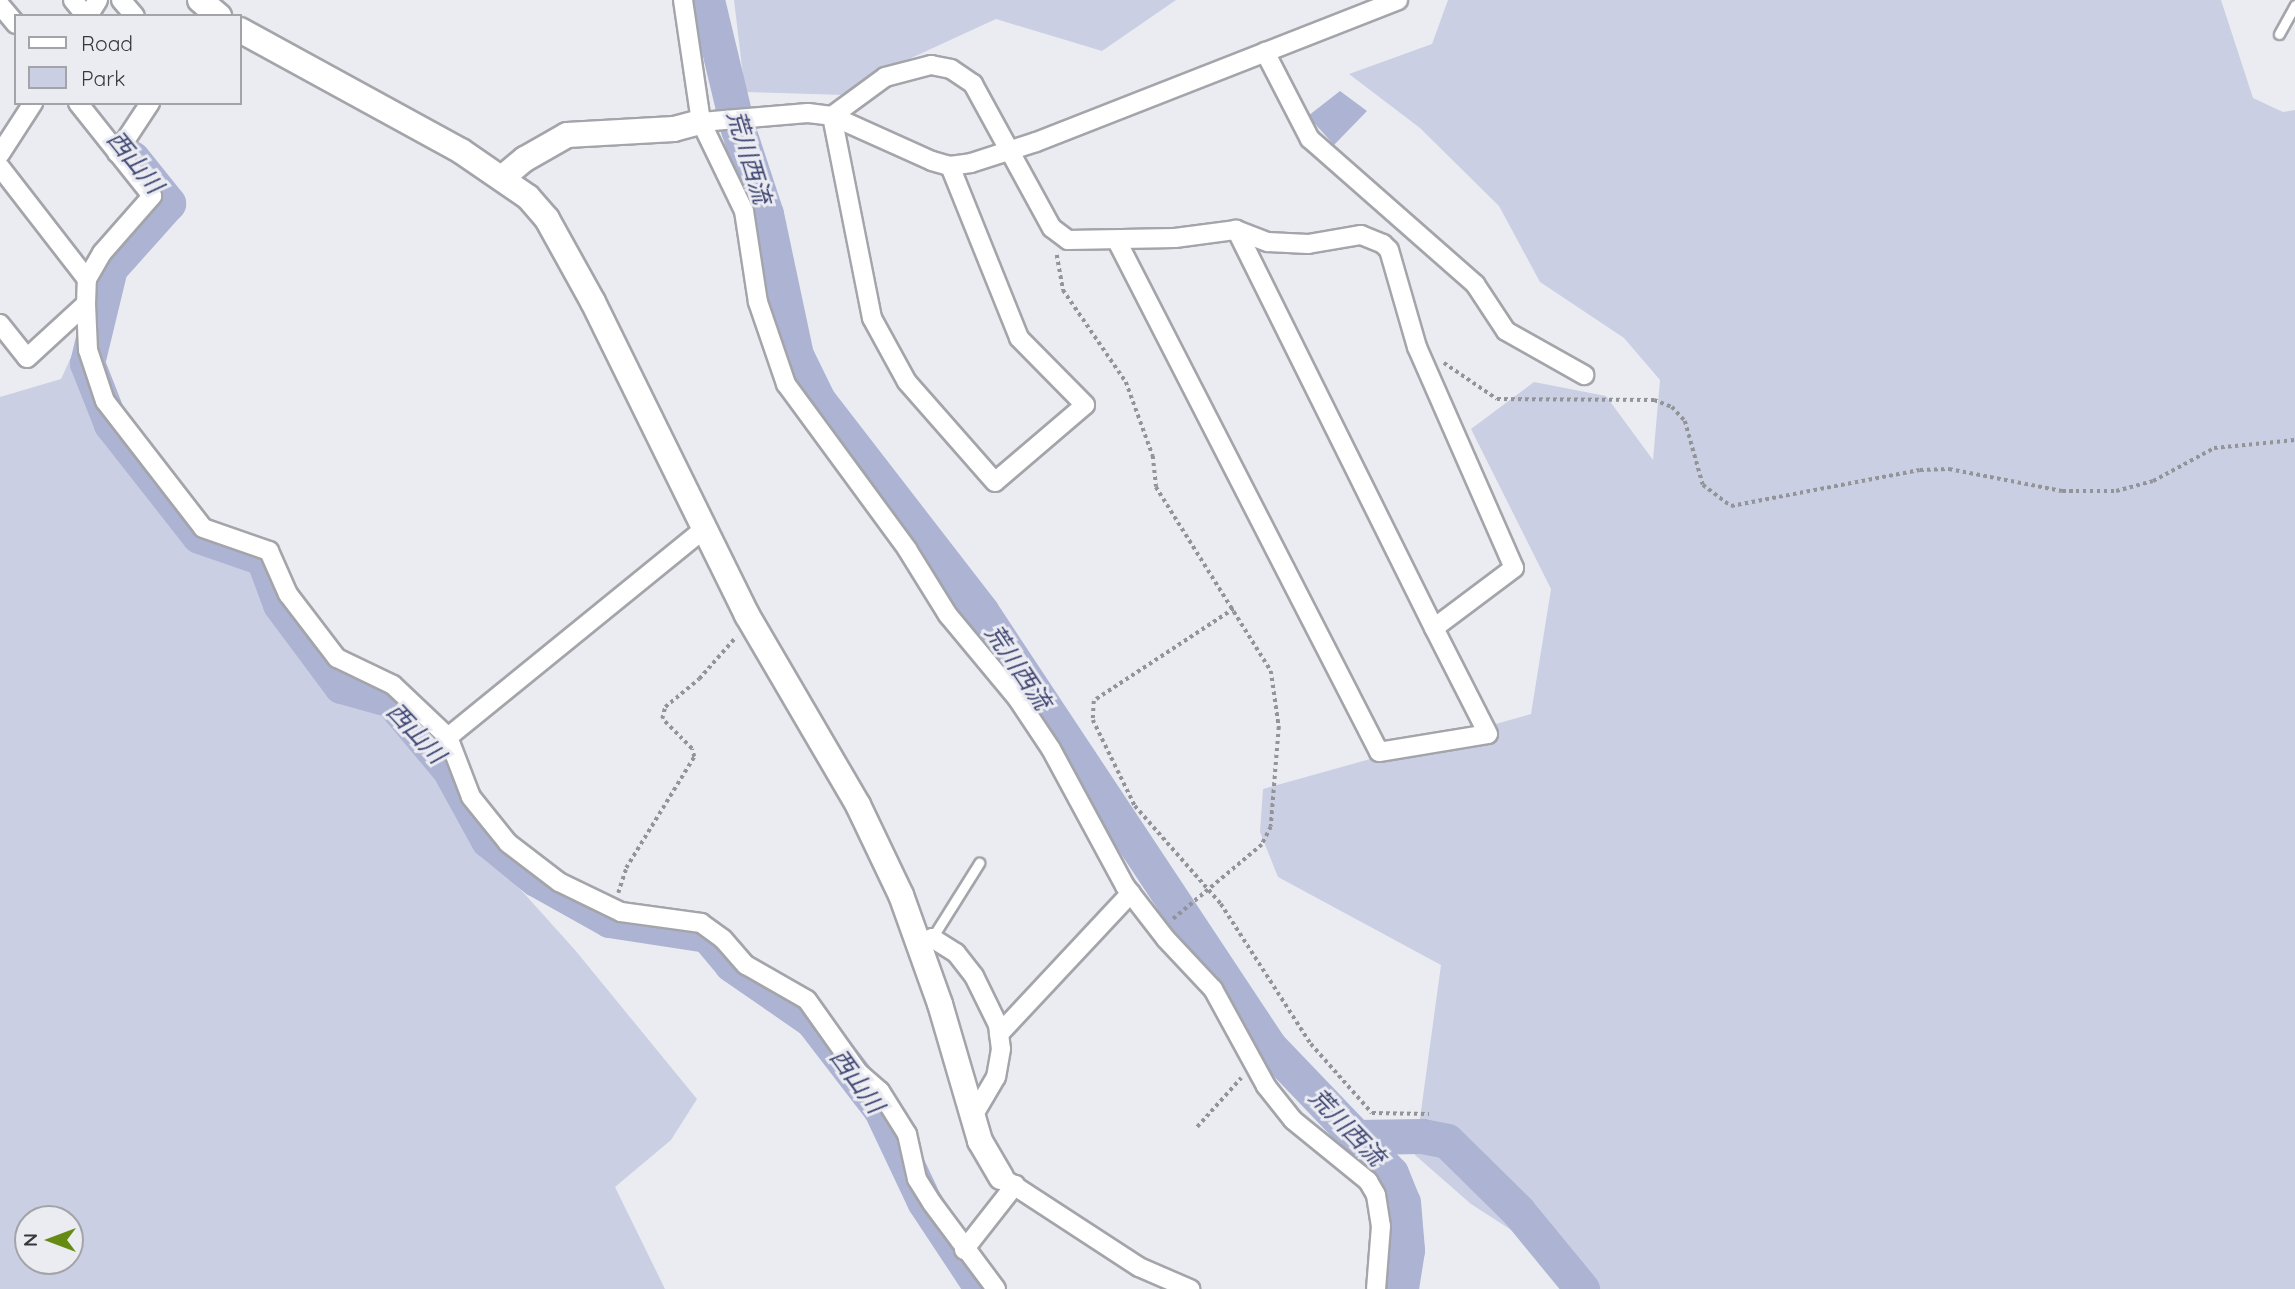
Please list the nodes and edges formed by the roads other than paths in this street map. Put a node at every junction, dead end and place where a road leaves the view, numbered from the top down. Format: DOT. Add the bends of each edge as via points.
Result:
graph roads {
  1 [pos="74,0"];
  2 [pos="121,0"];
  3 [pos="200,0"];
  4 [pos="683,0"];
  5 [pos="1398,0"];
  6 [pos="0,5"];
  7 [pos="2295,5"];
  8 [pos="85,14"];
  9 [pos="133,14"];
  10 [pos="217,14"];
  11 [pos="14,22"];
  12 [pos="242,31"];
  13 [pos="2279,34"];
  14 [pos="1265,52"];
  15 [pos="32,105"];
  16 [pos="80,105"];
  17 [pos="149,105"];
  18 [pos="832,116"];
  19 [pos="705,122"];
  20 [pos="1011,151"];
  21 [pos="117,153"];
  22 [pos="0,154"];
  23 [pos="950,166"];
  24 [pos="0,167"];
  25 [pos="502,178"];
  26 [pos="1236,230"];
  27 [pos="1117,241"];
  28 [pos="86,279"];
  29 [pos="86,304"];
  30 [pos="0,324"];
  31 [pos="1584,374"];
  32 [pos="703,530"];
  33 [pos="1434,628"];
  34 [pos="448,737"];
  35 [pos="979,863"];
  36 [pos="1131,893"];
  37 [pos="926,941"];
  38 [pos="999,1034"];
  39 [pos="973,1116"];
  40 [pos="1008,1181"];
  41 [pos="964,1250"];
  42 [pos="996,1289"];
  43 [pos="1190,1289"];
  44 [pos="1376,1289"];
  1 -- 8 [label="street"];
  2 -- 9 [label="street"];
  3 -- 10 [label="street"];
  4 -- 19 [label="street"];
  5 -- 14 [label="street"];
  6 -- 11 [label="street"];
  7 -- 13 [label="lane"];
  12 -- 25 [label="street"];
  14 -- 20 [label="street"];
  14 -- 31 [label="street" via="1310,139 1475,284 1506,331"];
  15 -- 22 [label="street"];
  16 -- 21 [label="street"];
  17 -- 21 [label="street"];
  18 -- 19 [label="street"];
  18 -- 20 [label="street" via="885,77 930,65 951,69 973,84"];
  18 -- 23 [label="street"];
  18 -- 23 [label="street" via="872,318 881,339 907,382 995,482 1085,405 1020,338"];
  19 -- 25 [label="street" via="674,129 567,135"];
  19 -- 36 [label="street" via="744,211 758,302 786,384 907,549 948,615 1017,698 1051,749"];
  20 -- 23 [label="street"];
  20 -- 27 [label="street" via="1059,236"];
  21 -- 28 [label="street" via="152,196 102,253"];
  24 -- 28 [label="street"];
  25 -- 32 [label="street" via="528,197 564,247"];
  26 -- 27 [label="street"];
  26 -- 33 [label="street"];
  26 -- 33 [label="street" via="1268,242 1308,244 1362,235 1389,250 1417,347 1514,568"];
  27 -- 33 [label="street" via="1379,752 1488,734"];
  28 -- 29 [label="street"];
  29 -- 30 [label="street" via="27,358"];
  29 -- 34 [label="street" via="88,350 105,401 204,528 269,551 288,594 337,658 393,685"];
  32 -- 34 [label="street"];
  32 -- 37 [label="street" via="748,617 858,805"];
  34 -- 41 [label="street" via="471,797 508,843 559,882 613,908 701,923 746,965 807,1000 907,1134 918,1179"];
  35 -- 37 [label="lane"];
  36 -- 38 [label="street"];
  36 -- 44 [label="street" via="1180,956 1213,989 1252,1067 1293,1120 1368,1181 1376,1195 1381,1226"];
  37 -- 38 [label="street" via="956,953 974,976"];
  37 -- 39 [label="street"];
  38 -- 39 [label="street" via="996,1077"];
  39 -- 40 [label="street" via="980,1141"];
  40 -- 41 [label="street"];
  40 -- 43 [label="street" via="1139,1267"];
  41 -- 42 [label="street"];
}
